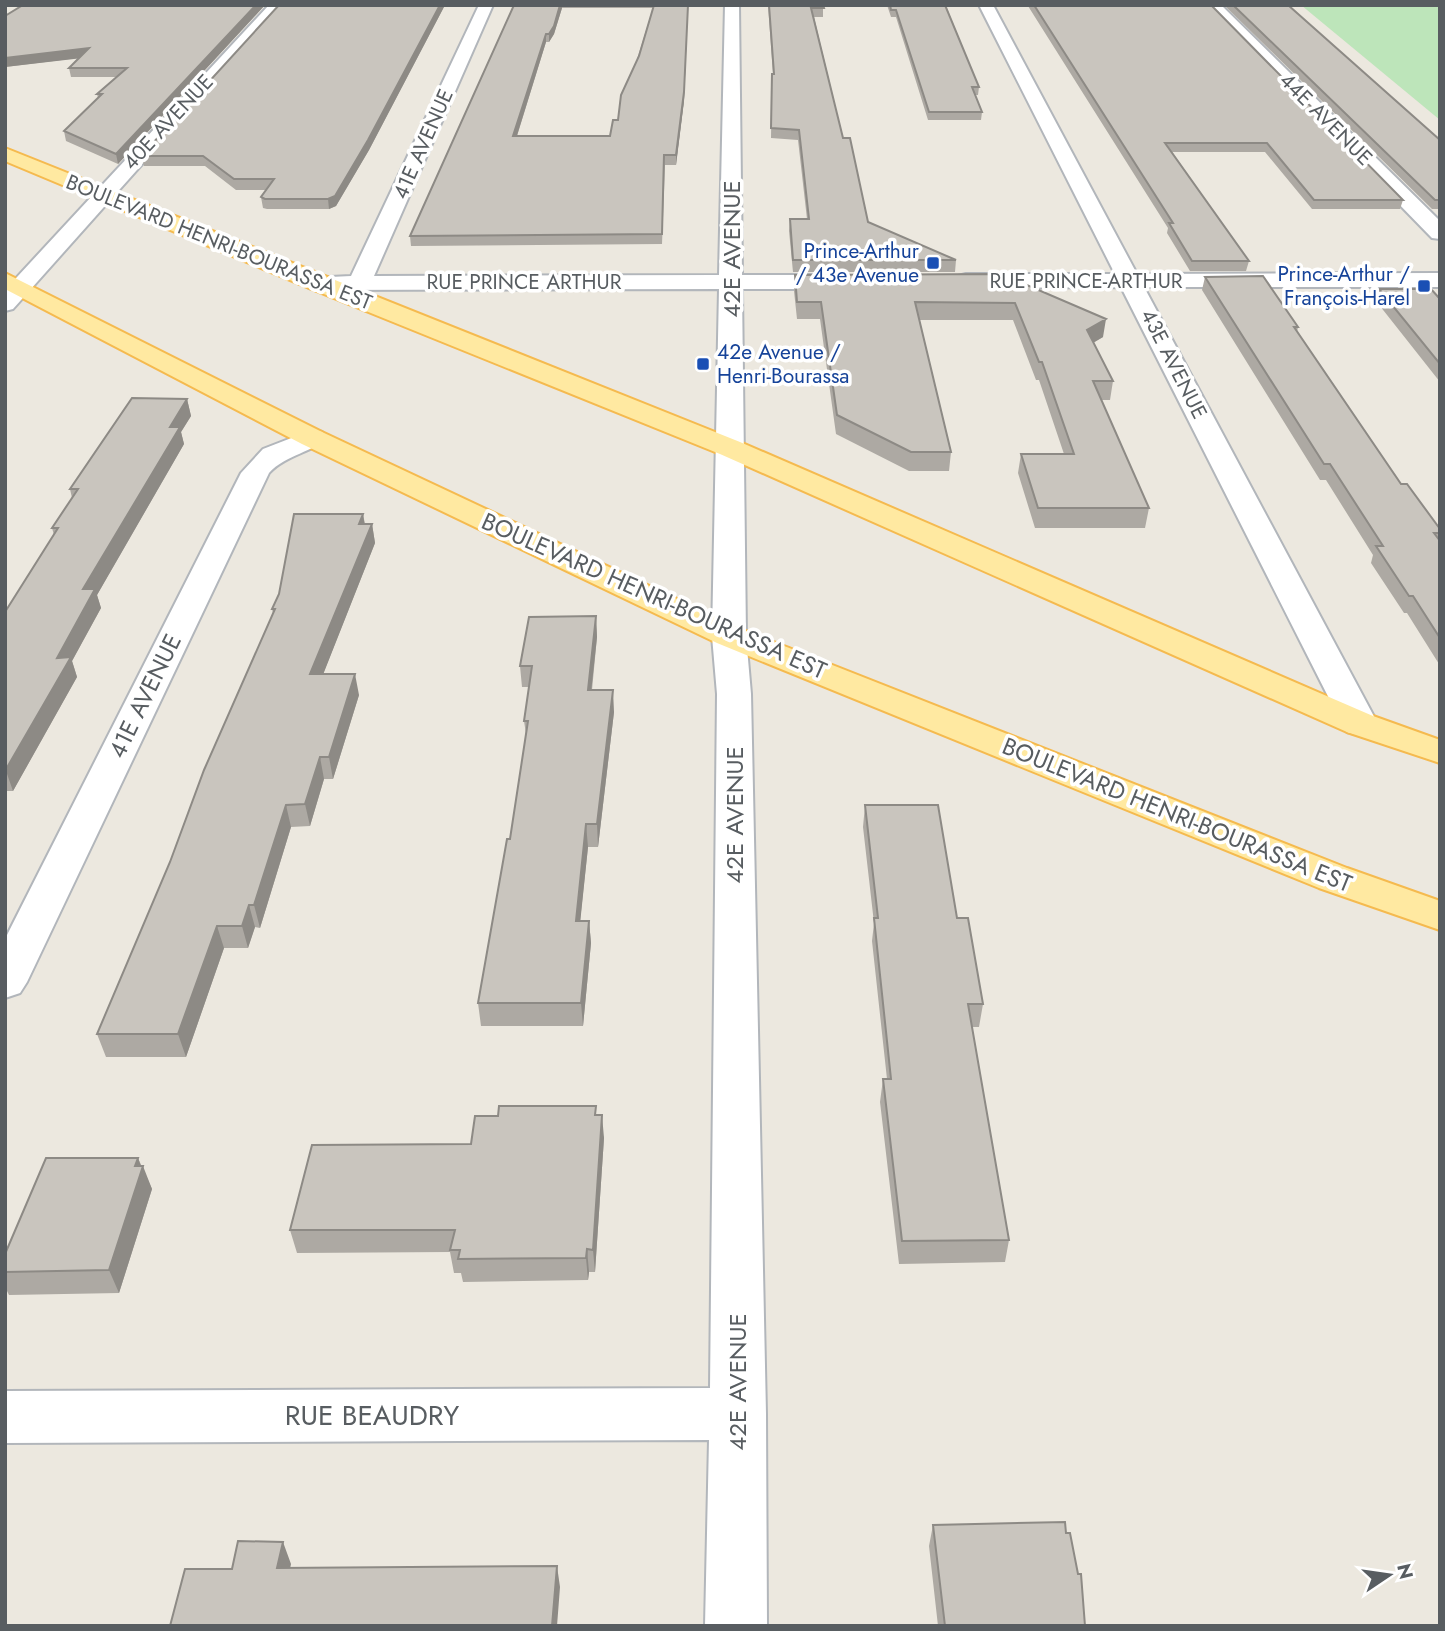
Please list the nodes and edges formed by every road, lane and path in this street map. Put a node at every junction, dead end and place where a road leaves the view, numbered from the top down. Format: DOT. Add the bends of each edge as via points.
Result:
graph roads {
  1 [pos="277,5"];
  2 [pos="486,5"];
  3 [pos="732,5"];
  4 [pos="986,5"];
  5 [pos="1212,5"];
  6 [pos="5,153"];
  7 [pos="103,195"];
  8 [pos="1440,233"];
  9 [pos="1440,280"];
  10 [pos="938,281"];
  11 [pos="1132,281"];
  12 [pos="317,282"];
  13 [pos="360,282"];
  14 [pos="732,282"];
  15 [pos="869,282"];
  16 [pos="10,290"];
  17 [pos="312,438"];
  18 [pos="730,448"];
  19 [pos="729,636"];
  20 [pos="1360,724"];
  21 [pos="1440,752"];
  22 [pos="1440,916"];
  23 [pos="5,982"];
  24 [pos="738,1414"];
  25 [pos="5,1417"];
  26 [pos="736,1626"];
  1 -- 7 [label="street, 40E AVENUE"];
  2 -- 13 [label="street, 41E AVENUE"];
  3 -- 14 [label="street, 42E AVENUE"];
  4 -- 11 [label="street, 43E AVENUE"];
  5 -- 8 [label="street, 44E AVENUE"];
  6 -- 7 [label="main road, BOULEVARD HENRI-BOURASSA EST"];
  7 -- 12 [label="main road, BOULEVARD HENRI-BOURASSA EST"];
  7 -- 16 [label="street, 40E AVENUE"];
  9 -- 11 [label="street, RUE PRINCE-ARTHUR"];
  10 -- 11 [label="street, RUE PRINCE-ARTHUR"];
  11 -- 20 [label="street, 43E AVENUE"];
  12 -- 13 [label="street, RUE PRINCE ARTHUR"];
  12 -- 18 [label="main road, BOULEVARD HENRI-BOURASSA EST"];
  13 -- 14 [label="street, RUE PRINCE ARTHUR"];
  14 -- 15 [label="street"];
  14 -- 18 [label="street, 42E AVENUE"];
  16 -- 17 [label="main road, BOULEVARD HENRI-BOURASSA EST"];
  17 -- 19 [label="main road, BOULEVARD HENRI-BOURASSA EST"];
  17 -- 23 [label="street, 41E AVENUE" via="261,463"];
  18 -- 19 [label="street, 42E AVENUE"];
  18 -- 20 [label="main road, BOULEVARD HENRI-BOURASSA EST"];
  19 -- 22 [label="main road, BOULEVARD HENRI-BOURASSA EST" via="1333,878"];
  19 -- 24 [label="street, 42E AVENUE" via="734,708"];
  20 -- 21 [label="main road, BOULEVARD HENRI-BOURASSA EST"];
  24 -- 25 [label="street, RUE BEAUDRY"];
  24 -- 26 [label="street, 42E AVENUE"];
}
